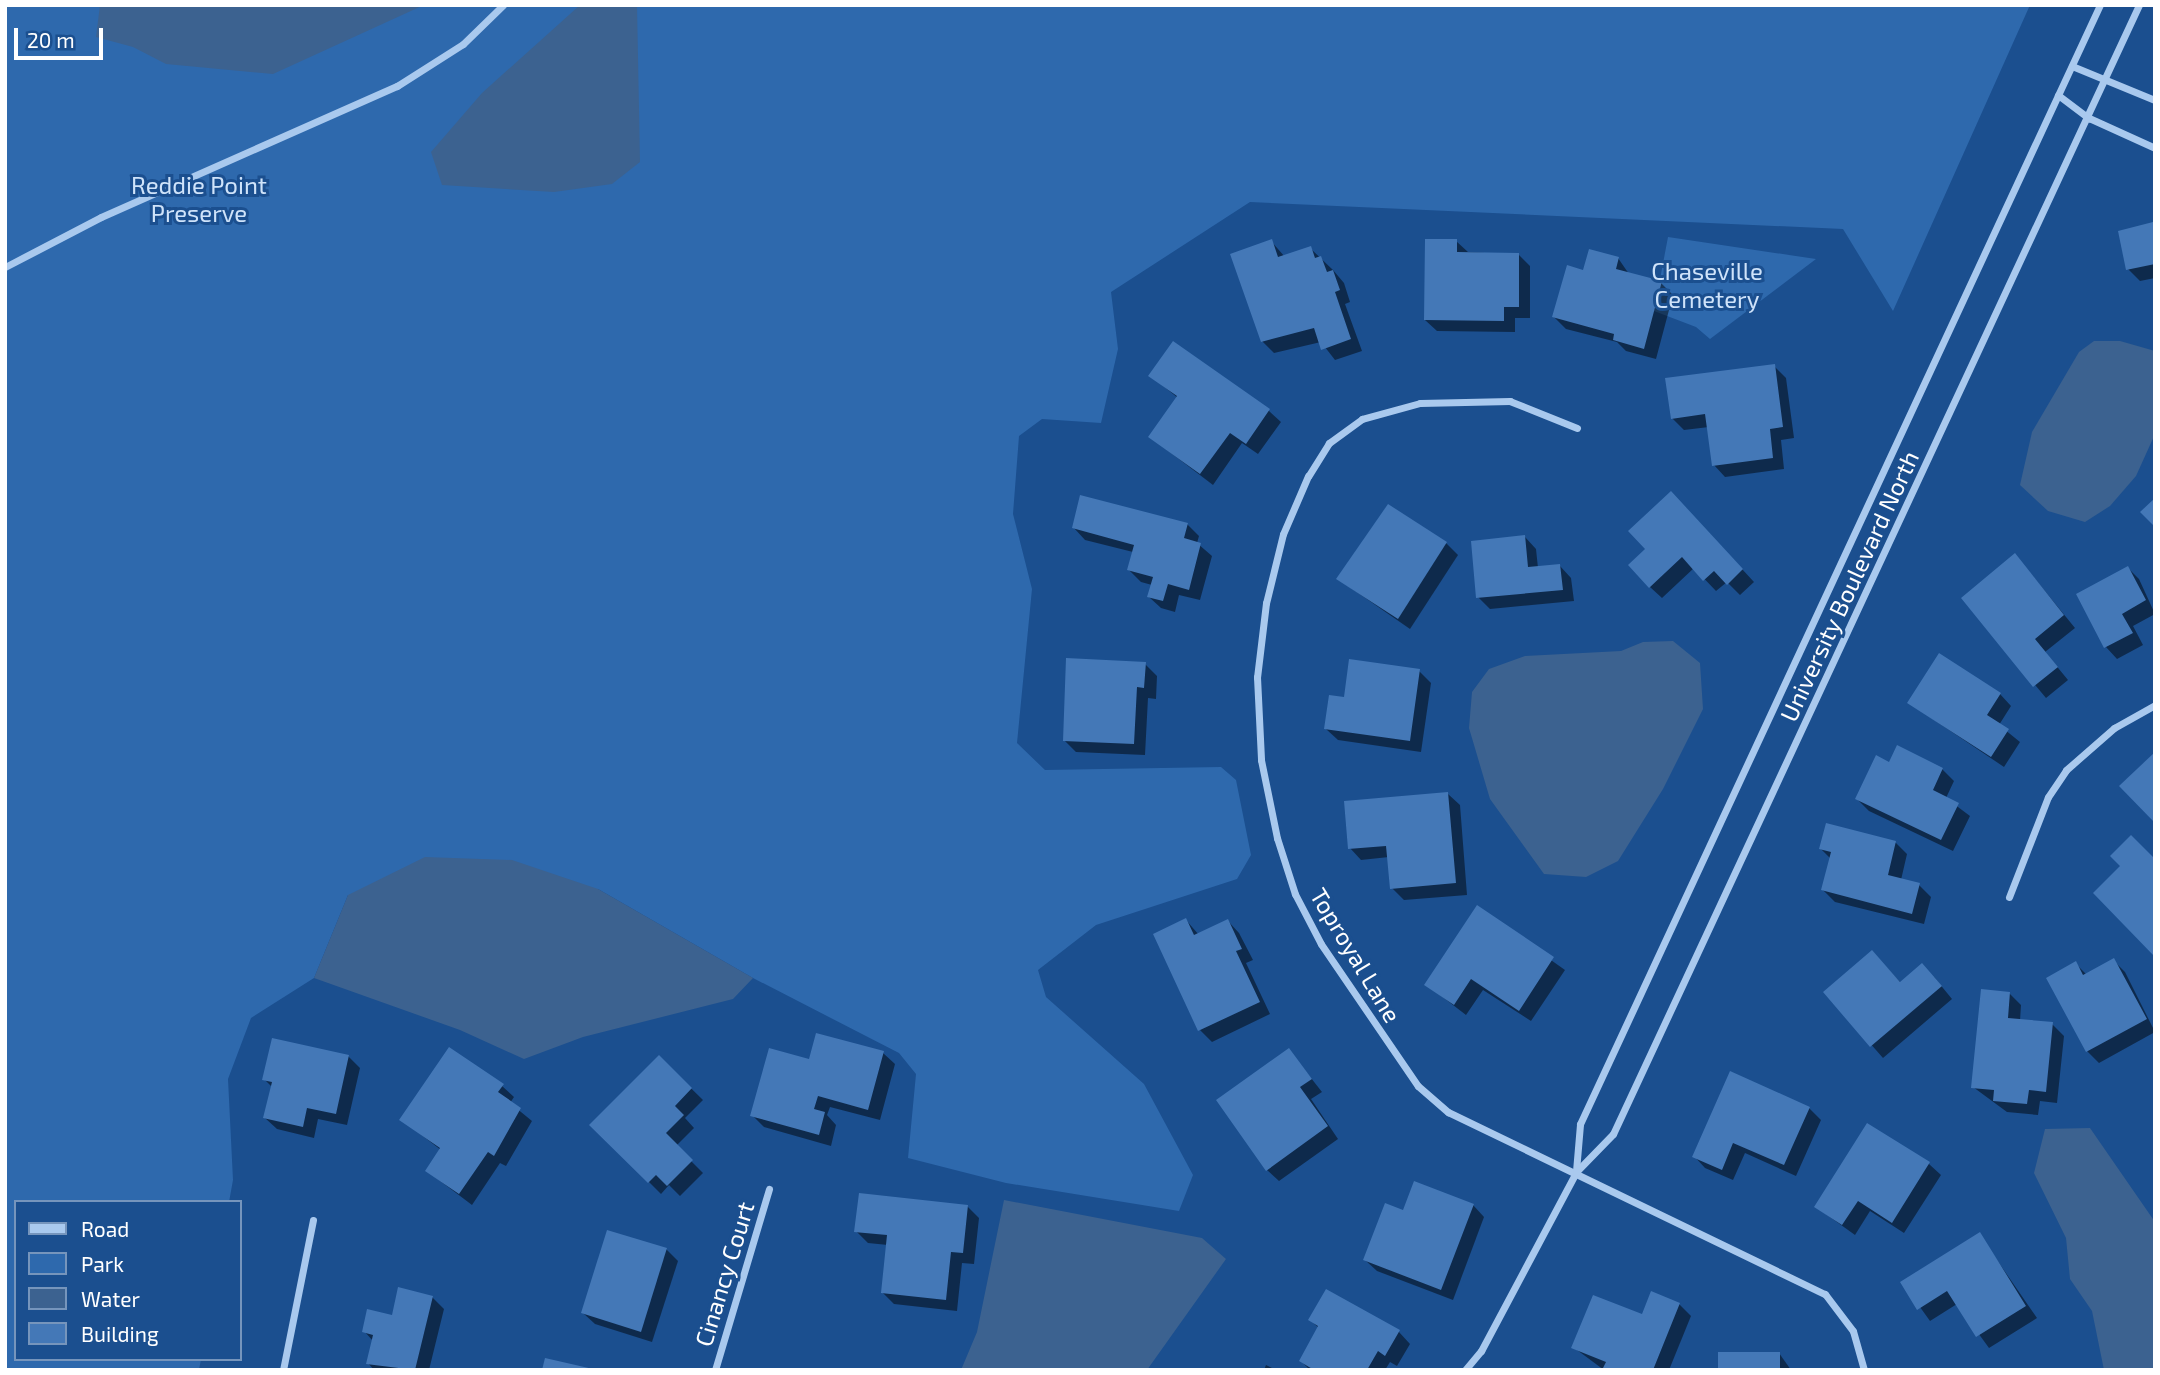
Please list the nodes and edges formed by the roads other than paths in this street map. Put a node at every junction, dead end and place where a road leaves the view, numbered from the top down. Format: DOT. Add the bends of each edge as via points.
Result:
graph roads {
  1 [pos="503,5"];
  2 [pos="2101,5"];
  3 [pos="2139,5"];
  4 [pos="2072,66"];
  5 [pos="2107,78"];
  6 [pos="2058,95"];
  7 [pos="2155,100"];
  8 [pos="2089,118"];
  9 [pos="2155,148"];
  10 [pos="5,267"];
  11 [pos="1577,428"];
  12 [pos="2155,705"];
  13 [pos="2009,897"];
  14 [pos="1576,1172"];
  15 [pos="769,1189"];
  16 [pos="313,1220"];
  17 [pos="283,1370"];
  18 [pos="715,1370"];
  19 [pos="1465,1370"];
  20 [pos="1864,1370"];
  1 -- 10 [label="street" via="463,44 397,86 101,217"];
  2 -- 4 [label="street, University Boulevard North"];
  3 -- 5 [label="street, University Boulevard North"];
  4 -- 5 [label="street"];
  4 -- 6 [label="street, University Boulevard North"];
  5 -- 7 [label="street"];
  5 -- 8 [label="street, University Boulevard North"];
  6 -- 8 [label="street"];
  6 -- 14 [label="street, University Boulevard North" via="1580,1124"];
  8 -- 9 [label="street"];
  8 -- 14 [label="street, University Boulevard North" via="1613,1134"];
  11 -- 14 [label="street, Toproyal Lane" via="1510,401 1420,402 1362,419 1329,443 1308,476 1283,534 1266,603 1257,677 1261,760 1277,838 1295,894 1321,944 1393,1052 1428,1095 1448,1112"];
  12 -- 13 [label="street" via="2114,728 2066,770 2048,797"];
  14 -- 19 [label="street, University Boulevard North" via="1481,1351"];
  14 -- 20 [label="street, Toproyal Lane" via="1825,1294 1853,1331"];
  15 -- 18 [label="street, Cinancy Court"];
  16 -- 17 [label="street"];
}
